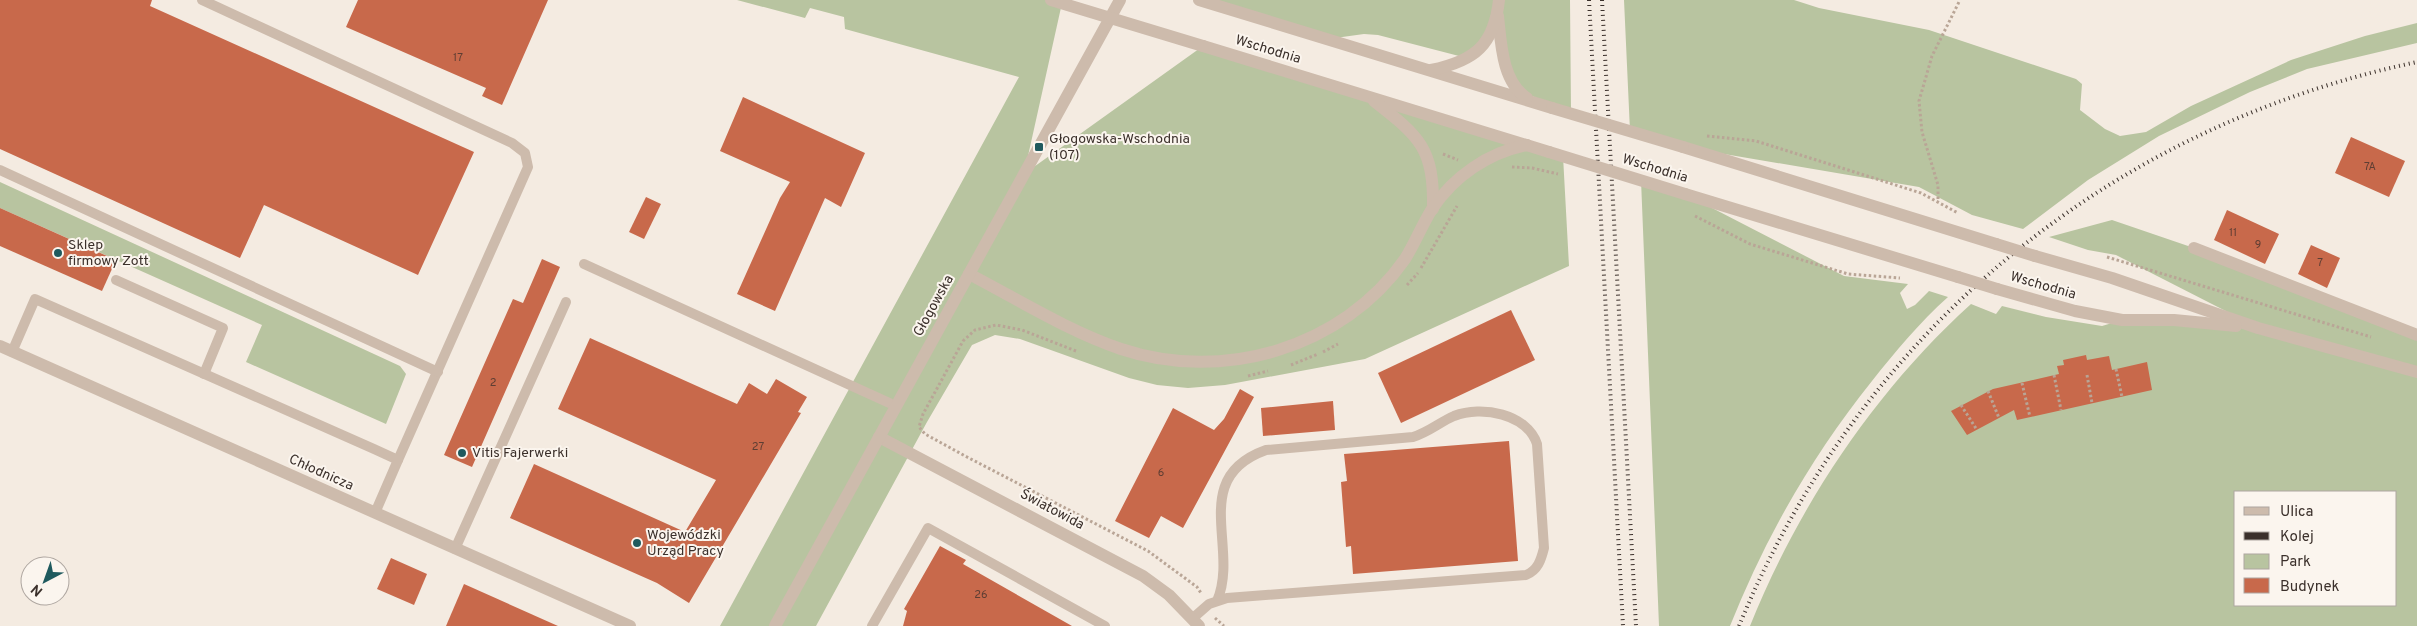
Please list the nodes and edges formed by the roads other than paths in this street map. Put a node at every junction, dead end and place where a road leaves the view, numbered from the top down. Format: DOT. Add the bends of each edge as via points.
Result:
graph roads {
  1 [pos="202,0"];
  2 [pos="1051,0"];
  3 [pos="1120,0"];
  4 [pos="1199,0"];
  5 [pos="1499,6"];
  6 [pos="1429,70"];
  7 [pos="1369,96"];
  8 [pos="1536,103"];
  9 [pos="1527,145"];
  10 [pos="0,170"];
  11 [pos="1433,209"];
  12 [pos="2194,248"];
  13 [pos="584,264"];
  14 [pos="969,274"];
  15 [pos="116,280"];
  16 [pos="566,302"];
  17 [pos="2258,328"];
  18 [pos="2417,335"];
  19 [pos="6,349"];
  20 [pos="438,372"];
  21 [pos="2417,372"];
  22 [pos="204,374"];
  23 [pos="896,406"];
  24 [pos="880,437"];
  25 [pos="398,460"];
  26 [pos="375,513"];
  27 [pos="455,549"];
  28 [pos="1217,601"];
  29 [pos="1196,622"];
  30 [pos="630,626"];
  31 [pos="775,626"];
  32 [pos="872,626"];
  33 [pos="1105,626"];
  1 -- 20 [label="lane" via="512,143 524,153 528,167"];
  2 -- 7 [label="street, Wschodnia, bridge"];
  3 -- 14 [label="street, Głogowska"];
  4 -- 6 [label="street, Wschodnia"];
  5 -- 6 [label="street" via="1494,28 1481,48 1460,62"];
  5 -- 8 [label="street" via="1504,55 1513,83 1521,94"];
  6 -- 8 [label="street, Wschodnia"];
  7 -- 9 [label="street, Wschodnia"];
  7 -- 11 [label="street" via="1410,132 1424,150 1434,181"];
  8 -- 17 [label="street, Wschodnia, bridge" via="2112,278"];
  9 -- 11 [label="street" via="1497,153 1476,165"];
  9 -- 17 [label="street, Wschodnia, bridge" via="2075,311 2122,320 2174,320"];
  10 -- 20 [label="lane"];
  11 -- 14 [label="street" via="1404,260 1360,305 1314,336 1257,357 1191,361 1123,350 1058,322"];
  12 -- 18 [label="street"];
  13 -- 23 [label="lane"];
  14 -- 23 [label="street, Głogowska"];
  15 -- 22 [label="lane" via="223,328"];
  16 -- 27 [label="lane"];
  17 -- 21 [label="street, Wschodnia"];
  19 -- 22 [label="lane" via="35,299"];
  19 -- 26 [label="street, Chłodnicza"];
  20 -- 25 [label="lane"];
  22 -- 25 [label="lane"];
  23 -- 24 [label="street, Głogowska"];
  24 -- 29 [label="street, Światowida" via="1143,576"];
  24 -- 31 [label="street, Głogowska"];
  25 -- 26 [label="lane"];
  26 -- 27 [label="street, Chłodnicza"];
  27 -- 30 [label="street, Chłodnicza"];
  28 -- 28 [label="lane" via="1533,572 1544,548 1538,444 1534,434 1518,421 1503,415 1467,412 1413,437 1257,453 1231,473 1223,490 1222,582"];
  28 -- 29 [label="lane" via="1209,604"];
  32 -- 33 [label="lane" via="928,528"];
}
